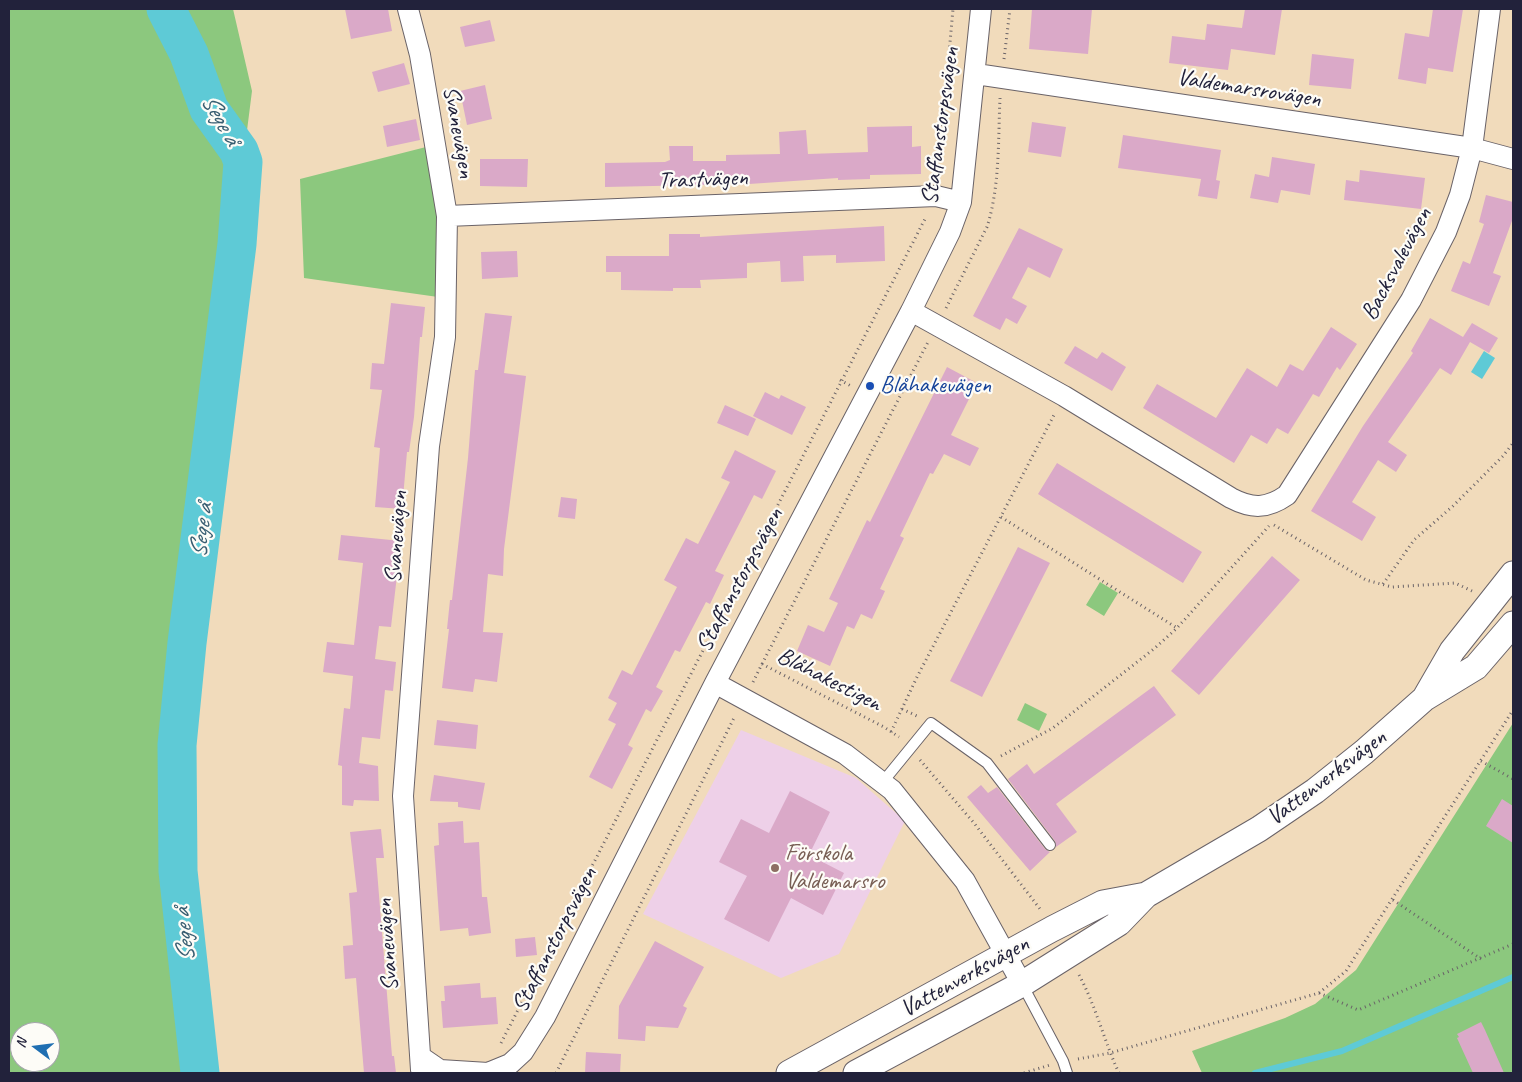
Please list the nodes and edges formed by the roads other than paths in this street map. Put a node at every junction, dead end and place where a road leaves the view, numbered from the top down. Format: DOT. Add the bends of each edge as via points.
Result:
graph roads {
  1 [pos="408,9"];
  2 [pos="981,9"];
  3 [pos="1490,9"];
  4 [pos="976,74"];
  5 [pos="1472,148"];
  6 [pos="1513,158"];
  7 [pos="961,202"];
  8 [pos="447,216"];
  9 [pos="911,311"];
  10 [pos="1513,574"];
  11 [pos="1513,624"];
  12 [pos="714,683"];
  13 [pos="1425,698"];
  14 [pos="882,783"];
  15 [pos="1050,845"];
  16 [pos="1146,895"];
  17 [pos="1004,955"];
  18 [pos="1022,984"];
  19 [pos="421,1065"];
  20 [pos="488,1072"];
  21 [pos="789,1073"];
  22 [pos="856,1073"];
  23 [pos="1067,1073"];
  1 -- 8 [label="street, Svanevägen" via="420,56"];
  2 -- 4 [label="street, Staffanstorpsvägen"];
  3 -- 5 [label="street, Backsvalevägen"];
  4 -- 5 [label="street, Valdemarsrovägen"];
  4 -- 7 [label="street, Staffanstorpsvägen"];
  5 -- 6 [label="street, Valdemarsrovägen"];
  5 -- 9 [label="street, Backsvalevägen" via="1446,232 1420,283 1287,495 1270,515 1231,498 1064,396"];
  7 -- 8 [label="street, Trastvägen" via="936,196"];
  7 -- 9 [label="street, Staffanstorpsvägen" via="950,232"];
  8 -- 19 [label="street, Svanevägen" via="445,337 429,446 403,796"];
  9 -- 12 [label="street, Staffanstorpsvägen"];
  10 -- 13 [label="street, Vattenverksvägen" via="1452,650"];
  11 -- 13 [label="street, Vattenverksvägen" via="1476,666"];
  12 -- 14 [label="street" via="845,754"];
  12 -- 20 [label="street, Staffanstorpsvägen" via="545,1017 524,1052 510,1064"];
  13 -- 16 [label="street, Vattenverksvägen" via="1315,791 1260,829"];
  14 -- 15 [label="lane" via="931,723 987,763"];
  14 -- 17 [label="street" via="892,790 932,837 965,882"];
  16 -- 17 [label="street, Vattenverksvägen" via="1103,904"];
  16 -- 18 [label="street, Vattenverksvägen" via="1119,923"];
  17 -- 18 [label="street"];
  17 -- 21 [label="street, Vattenverksvägen"];
  18 -- 22 [label="street, Vattenverksvägen"];
  18 -- 23 [label="lane" via="1064,1061"];
  19 -- 20 [label="street, Staffanstorpsvägen" via="440,1070"];
}
